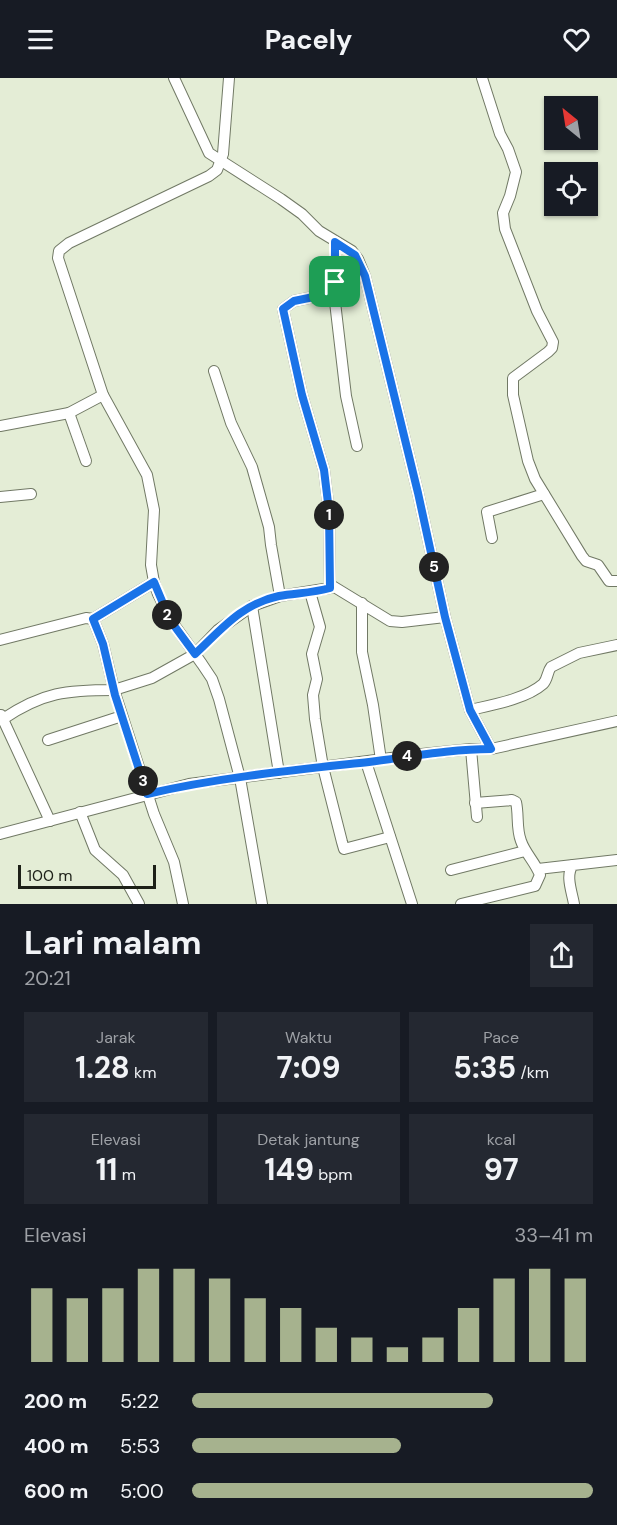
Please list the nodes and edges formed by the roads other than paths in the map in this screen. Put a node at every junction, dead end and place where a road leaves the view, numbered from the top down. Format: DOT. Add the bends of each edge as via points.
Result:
graph roads {
  1 [pos="174,78"];
  2 [pos="229,78"];
  3 [pos="482,78"];
  4 [pos="222,160"];
  5 [pos="335,242"];
  6 [pos="330,294"];
  7 [pos="214,371"];
  8 [pos="103,395"];
  9 [pos="69,413"];
  10 [pos="0,426"];
  11 [pos="357,446"];
  12 [pos="86,461"];
  13 [pos="31,494"];
  14 [pos="544,494"];
  15 [pos="0,496"];
  16 [pos="492,538"];
  17 [pos="617,581"];
  18 [pos="154,582"];
  19 [pos="331,585"];
  20 [pos="310,592"];
  21 [pos="280,596"];
  22 [pos="362,603"];
  23 [pos="252,606"];
  24 [pos="445,617"];
  25 [pos="93,619"];
  26 [pos="0,640"];
  27 [pos="617,645"];
  28 [pos="195,654"];
  29 [pos="114,690"];
  30 [pos="470,710"];
  31 [pos="2,715"];
  32 [pos="122,716"];
  33 [pos="617,721"];
  34 [pos="48,740"];
  35 [pos="471,749"];
  36 [pos="491,749"];
  37 [pos="381,760"];
  38 [pos="366,762"];
  39 [pos="323,767"];
  40 [pos="279,773"];
  41 [pos="240,778"];
  42 [pos="147,794"];
  43 [pos="475,803"];
  44 [pos="80,812"];
  45 [pos="477,817"];
  46 [pos="50,820"];
  47 [pos="0,834"];
  48 [pos="390,837"];
  49 [pos="525,851"];
  50 [pos="617,860"];
  51 [pos="573,865"];
  52 [pos="451,870"];
  53 [pos="538,870"];
  54 [pos="494,900"];
  55 [pos="139,904"];
  56 [pos="182,904"];
  57 [pos="262,904"];
  58 [pos="412,904"];
  59 [pos="461,904"];
  60 [pos="574,904"];
  1 -- 4 [label="street" via="209,153"];
  2 -- 4 [label="street"];
  3 -- 14 [label="street" via="516,172 503,213 505,229 553,342 548,352 517,373 512,385 528,461"];
  4 -- 5 [label="street" via="302,214"];
  4 -- 8 [label="street" via="209,176 59,251 61,269"];
  5 -- 6 [label="street" via="335,282"];
  5 -- 24 [label="street" via="355,255 365,276"];
  6 -- 11 [label="street" via="335,302 346,396"];
  6 -- 19 [label="street" via="294,301 283,309 324,470"];
  7 -- 21 [label="street" via="231,423 252,466 269,527"];
  8 -- 9 [label="street"];
  8 -- 18 [label="street" via="150,486"];
  9 -- 10 [label="street"];
  9 -- 12 [label="street"];
  13 -- 15 [label="street"];
  14 -- 16 [label="street" via="487,512"];
  14 -- 17 [label="street" via="586,561 598,565 609,581"];
  18 -- 25 [label="street"];
  18 -- 28 [label="street" via="170,620"];
  19 -- 20 [label="street"];
  19 -- 22 [label="street"];
  20 -- 21 [label="street"];
  20 -- 39 [label="street" via="320,627 312,654 317,679 314,707"];
  21 -- 23 [label="street"];
  22 -- 24 [label="street" via="390,621"];
  22 -- 37 [label="street" via="362,652"];
  23 -- 28 [label="street" via="218,630"];
  23 -- 40 [label="street"];
  24 -- 30 [label="street"];
  25 -- 26 [label="street"];
  25 -- 29 [label="street"];
  27 -- 30 [label="street" via="579,653 551,667 540,686 506,701"];
  28 -- 29 [label="street" via="152,678"];
  28 -- 41 [label="street" via="212,679"];
  29 -- 31 [label="street" via="49,695"];
  29 -- 32 [label="street"];
  30 -- 36 [label="street"];
  31 -- 46 [label="street"];
  32 -- 34 [label="street"];
  32 -- 42 [label="street"];
  33 -- 36 [label="street"];
  35 -- 36 [label="street"];
  35 -- 37 [label="street"];
  35 -- 43 [label="street"];
  37 -- 38 [label="street"];
  38 -- 39 [label="street"];
  38 -- 48 [label="street"];
  39 -- 40 [label="street"];
  39 -- 48 [label="street" via="344,849"];
  40 -- 41 [label="street"];
  41 -- 42 [label="street"];
  41 -- 57 [label="street"];
  42 -- 44 [label="street"];
  42 -- 56 [label="street" via="174,862"];
  43 -- 45 [label="street"];
  43 -- 49 [label="street" via="514,801"];
  44 -- 46 [label="street"];
  44 -- 55 [label="street" via="95,850 123,875"];
  46 -- 47 [label="street"];
  48 -- 58 [label="street"];
  49 -- 52 [label="street"];
  49 -- 53 [label="street"];
  50 -- 51 [label="street"];
  51 -- 53 [label="street"];
  51 -- 60 [label="street" via="569,875"];
  53 -- 54 [label="street" via="535,886"];
  54 -- 59 [label="street"];
}
